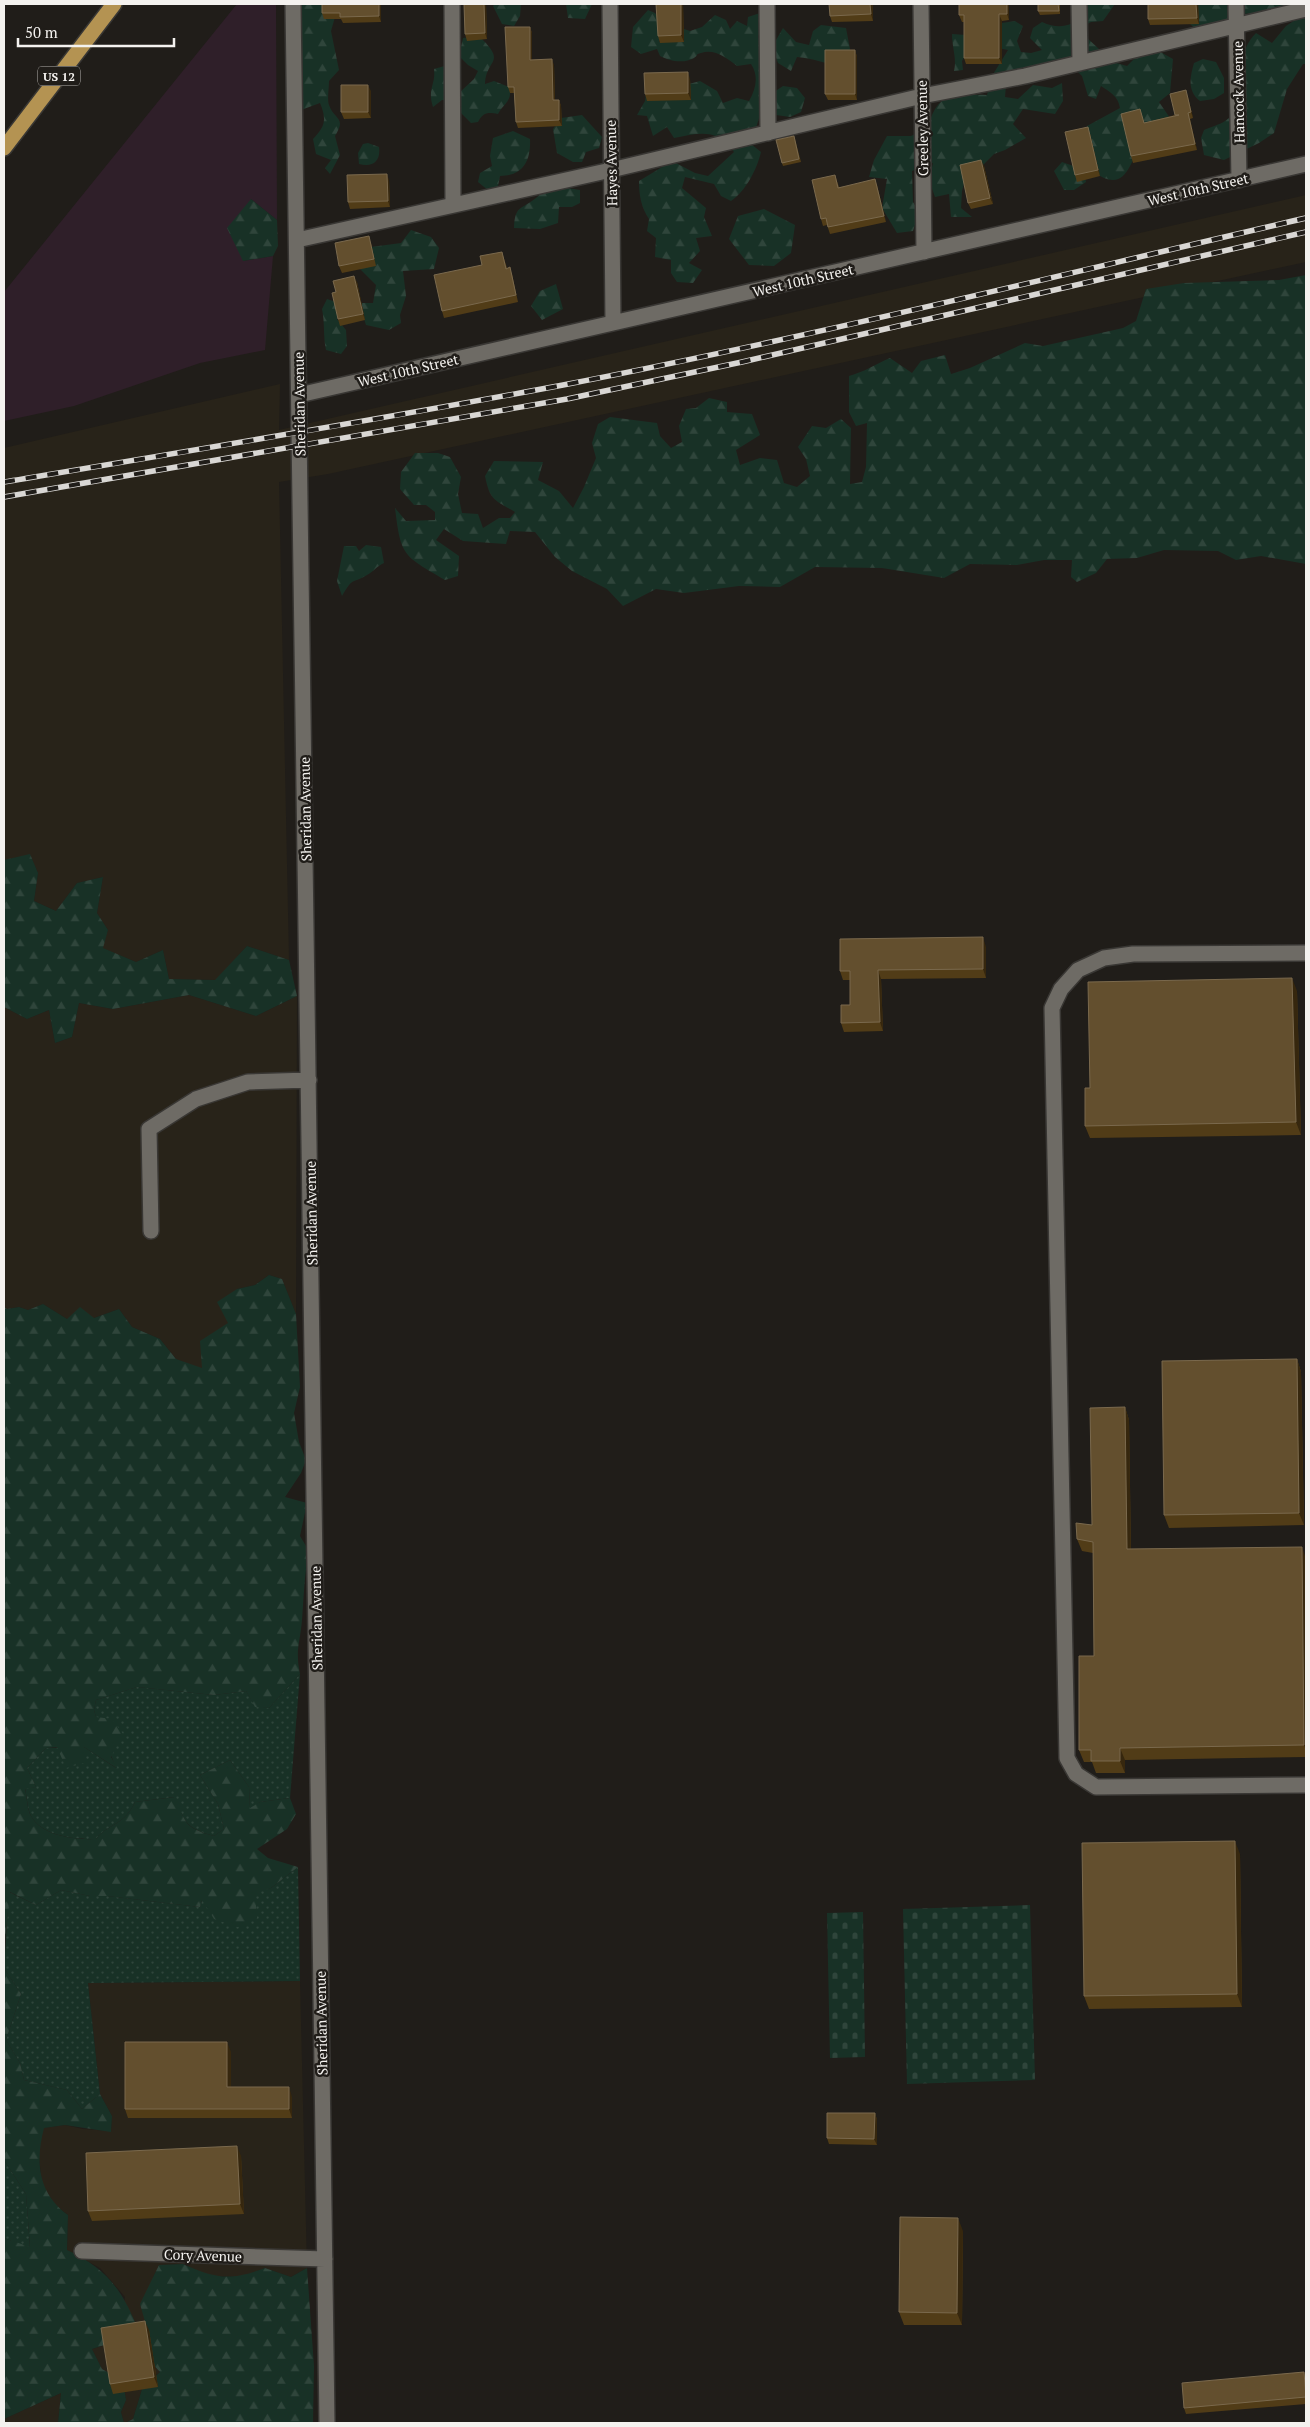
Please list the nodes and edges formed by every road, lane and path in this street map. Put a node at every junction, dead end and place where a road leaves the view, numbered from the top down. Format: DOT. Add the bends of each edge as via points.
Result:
graph roads {
  1 [pos="114,4"];
  2 [pos="293,4"];
  3 [pos="452,4"];
  4 [pos="610,4"];
  5 [pos="767,4"];
  6 [pos="921,4"];
  7 [pos="1079,4"];
  8 [pos="1236,4"];
  9 [pos="1306,9"];
  10 [pos="1237,26"];
  11 [pos="1080,63"];
  12 [pos="922,96"];
  13 [pos="768,132"];
  14 [pos="4,148"];
  15 [pos="1306,164"];
  16 [pos="611,170"];
  17 [pos="1239,180"];
  18 [pos="453,205"];
  19 [pos="297,240"];
  20 [pos="924,252"];
  21 [pos="613,323"];
  22 [pos="299,395"];
  23 [pos="1306,953"];
  24 [pos="309,1080"];
  25 [pos="151,1231"];
  26 [pos="1306,1785"];
  27 [pos="82,2251"];
  28 [pos="325,2259"];
  29 [pos="327,2423"];
  1 -- 14 [label="main road, US 12"];
  2 -- 19 [label="street, Sheridan Avenue"];
  3 -- 18 [label="street"];
  4 -- 16 [label="street, Hayes Avenue"];
  5 -- 13 [label="street"];
  6 -- 12 [label="street, Greeley Avenue"];
  7 -- 11 [label="street"];
  8 -- 10 [label="street, Hancock Avenue"];
  9 -- 10 [label="street"];
  10 -- 11 [label="street"];
  10 -- 17 [label="street, Hancock Avenue"];
  11 -- 12 [label="street"];
  12 -- 13 [label="street"];
  12 -- 20 [label="street, Greeley Avenue"];
  13 -- 16 [label="street"];
  15 -- 17 [label="street, West 10th Street"];
  16 -- 18 [label="street"];
  16 -- 21 [label="street, Hayes Avenue"];
  17 -- 20 [label="street, West 10th Street"];
  18 -- 19 [label="street"];
  19 -- 22 [label="street, Sheridan Avenue"];
  20 -- 21 [label="street, West 10th Street"];
  21 -- 22 [label="street, West 10th Street"];
  22 -- 24 [label="street, Sheridan Avenue"];
  23 -- 26 [label="street" via="1133,954 1104,958 1078,970 1061,989 1052,1008 1067,1758 1076,1774 1096,1787"];
  24 -- 25 [label="street" via="248,1082 196,1099 149,1129"];
  24 -- 28 [label="street, Sheridan Avenue"];
  27 -- 28 [label="street, Cory Avenue"];
  28 -- 29 [label="street, Sheridan Avenue"];
}
